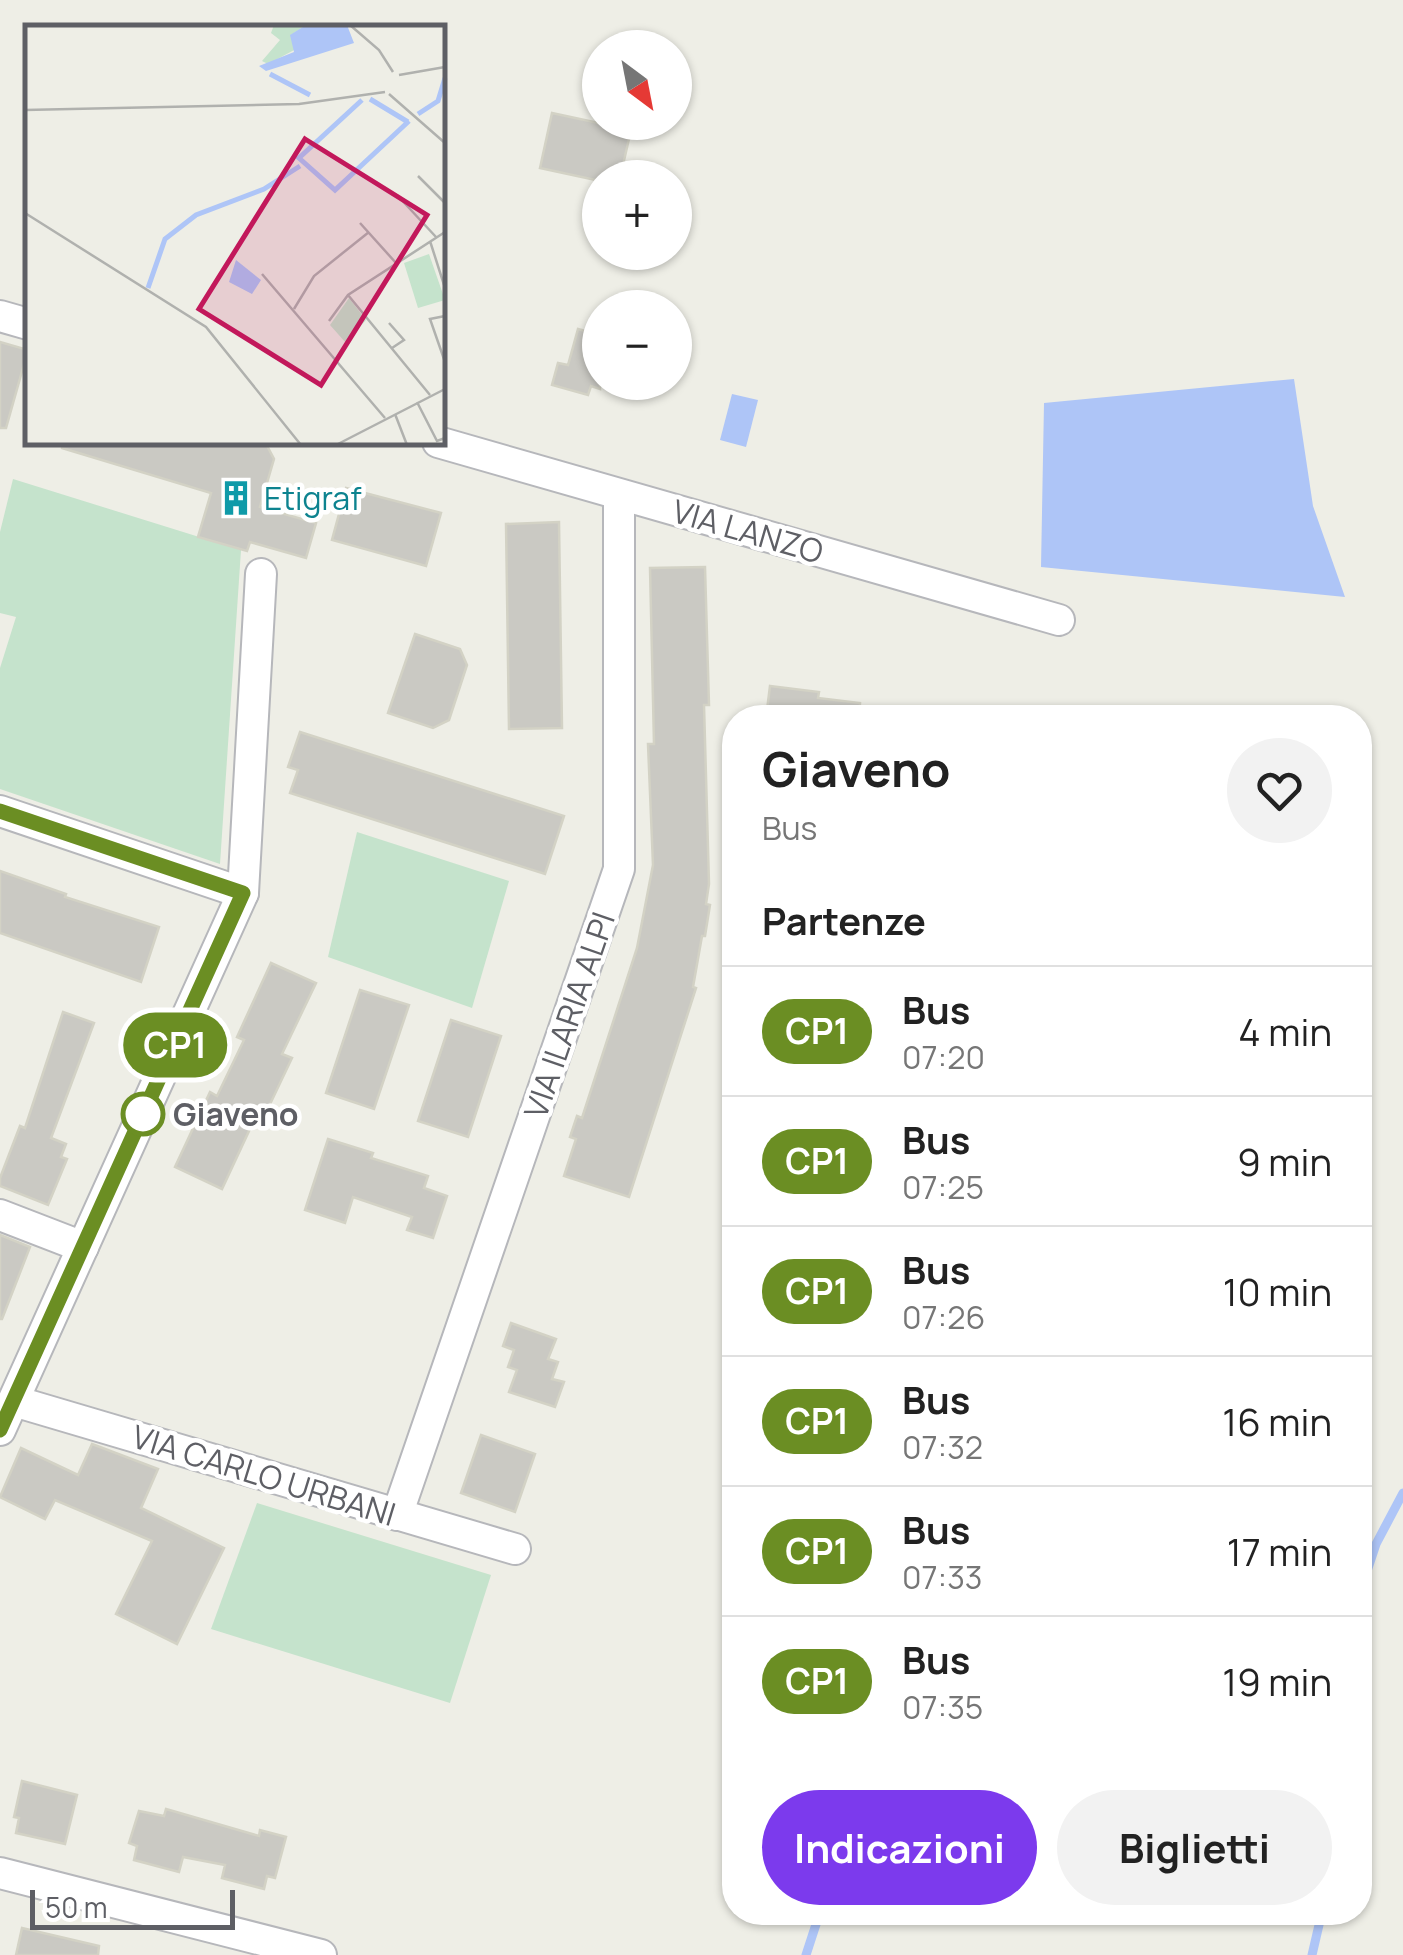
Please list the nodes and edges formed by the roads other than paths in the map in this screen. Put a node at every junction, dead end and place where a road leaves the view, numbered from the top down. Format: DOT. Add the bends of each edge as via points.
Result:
graph roads {
  1 [pos="0,316"];
  2 [pos="25,323"];
  3 [pos="445,444"];
  4 [pos="619,494"];
  5 [pos="261,574"];
  6 [pos="1058,620"];
  7 [pos="0,811"];
  8 [pos="243,893"];
  9 [pos="0,1215"];
  10 [pos="83,1247"];
  11 [pos="14,1401"];
  12 [pos="0,1430"];
  13 [pos="396,1515"];
  14 [pos="515,1549"];
  15 [pos="0,1872"];
  16 [pos="321,1955"];
  1 -- 2 [label="street"];
  3 -- 4 [label="street, VIA LANZO"];
  4 -- 6 [label="street, VIA LANZO"];
  4 -- 13 [label="street, VIA ILARIA ALPI" via="619,869"];
  5 -- 8 [label="street"];
  7 -- 8 [label="street"];
  8 -- 10 [label="street"];
  9 -- 10 [label="street"];
  10 -- 11 [label="street"];
  11 -- 12 [label="street"];
  11 -- 13 [label="street, VIA CARLO URBANI"];
  13 -- 14 [label="street, VIA CARLO URBANI"];
  15 -- 16 [label="street"];
}
